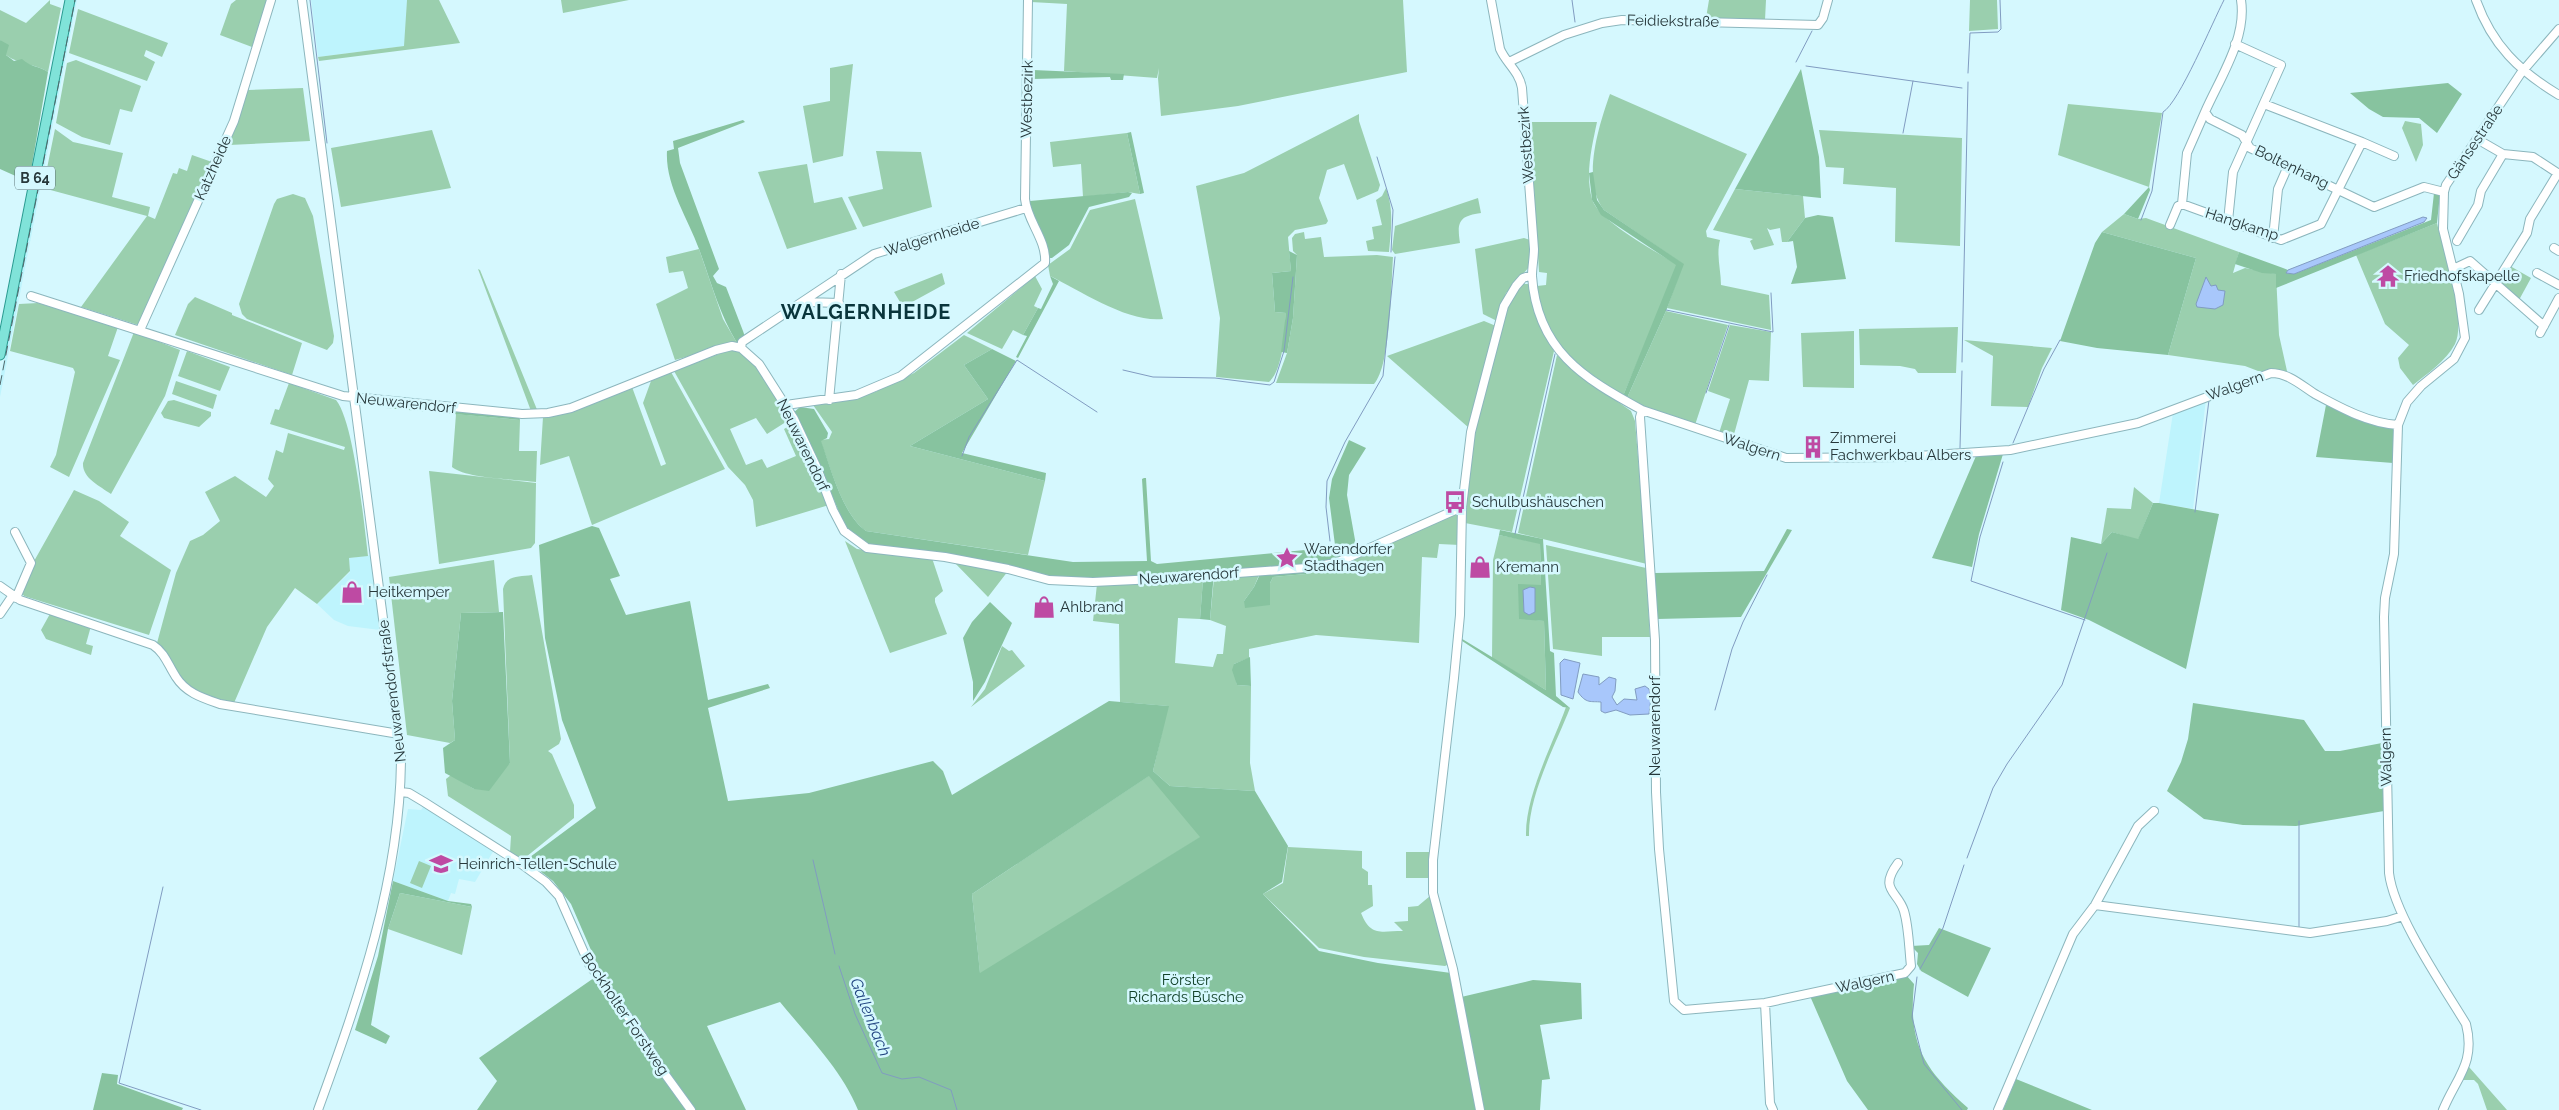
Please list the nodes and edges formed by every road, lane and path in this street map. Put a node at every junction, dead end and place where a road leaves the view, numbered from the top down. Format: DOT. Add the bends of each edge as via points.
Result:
graph roads {
  1 [pos="70,0"];
  2 [pos="271,0"];
  3 [pos="302,0"];
  4 [pos="1028,0"];
  5 [pos="1490,0"];
  6 [pos="1828,0"];
  7 [pos="2241,0"];
  8 [pos="2476,0"];
  9 [pos="2559,29"];
  10 [pos="2235,44"];
  11 [pos="1509,62"];
  12 [pos="2523,71"];
  13 [pos="2559,95"];
  14 [pos="2264,104"];
  15 [pos="2205,112"];
  16 [pos="2477,139"];
  17 [pos="2246,142"];
  18 [pos="2362,142"];
  19 [pos="2503,154"];
  20 [pos="2394,156"];
  21 [pos="2288,166"];
  22 [pos="2558,173"];
  23 [pos="2339,190"];
  24 [pos="2444,192"];
  25 [pos="2182,204"];
  26 [pos="1026,208"];
  27 [pos="2228,221"];
  28 [pos="2170,225"];
  29 [pos="2273,238"];
  30 [pos="2457,240"];
  31 [pos="2453,269"];
  32 [pos="2537,272"];
  33 [pos="841,274"];
  34 [pos="1532,275"];
  35 [pos="2496,284"];
  36 [pos="2559,285"];
  37 [pos="31,296"];
  38 [pos="2559,298"];
  39 [pos="806,302"];
  40 [pos="839,303"];
  41 [pos="2479,310"];
  42 [pos="140,330"];
  43 [pos="740,348"];
  44 [pos="0,355"];
  45 [pos="353,398"];
  46 [pos="829,400"];
  47 [pos="786,404"];
  48 [pos="1642,410"];
  49 [pos="2398,425"];
  50 [pos="1462,507"];
  51 [pos="15,532"];
  52 [pos="0,586"];
  53 [pos="14,597"];
  54 [pos="0,614"];
  55 [pos="399,734"];
  56 [pos="401,792"];
  57 [pos="2154,811"];
  58 [pos="1898,863"];
  59 [pos="2095,905"];
  60 [pos="2403,916"];
  61 [pos="1765,1004"];
  62 [pos="318,1110"];
  63 [pos="691,1110"];
  64 [pos="1480,1110"];
  65 [pos="1773,1110"];
  66 [pos="1998,1110"];
  67 [pos="2443,1110"];
  1 -- 44 [label="main road, B 64"];
  2 -- 42 [label="street, Katzheide" via="234,121"];
  3 -- 45 [label="street, Neuwarendorfstraße"];
  4 -- 26 [label="street, Westbezirk"];
  5 -- 11 [label="street, Westbezirk" via="1500,49"];
  6 -- 11 [label="street, Feidiekstraße" via="1818,25 1622,20 1564,35"];
  7 -- 10 [label="street" via="2243,15"];
  8 -- 12 [label="street" via="2493,35"];
  9 -- 12 [label="street, Gänsestraße"];
  10 -- 14 [label="street" via="2281,65"];
  10 -- 15 [label="street"];
  11 -- 34 [label="street, Westbezirk" via="1522,88 1534,249"];
  12 -- 13 [label="street"];
  12 -- 16 [label="street, Gänsestraße"];
  14 -- 17 [label="street"];
  14 -- 18 [label="street"];
  15 -- 17 [label="street, Boltenhang" via="2210,119 2242,135"];
  15 -- 25 [label="street" via="2187,153"];
  16 -- 19 [label="street"];
  16 -- 24 [label="street, Gänsestraße"];
  17 -- 21 [label="street, Boltenhang" via="2250,148"];
  17 -- 27 [label="street" via="2233,172"];
  18 -- 20 [label="street"];
  18 -- 23 [label="street, Hangkamp"];
  19 -- 22 [label="street" via="2533,157"];
  19 -- 30 [label="street"];
  21 -- 23 [label="street, Boltenhang"];
  21 -- 29 [label="street" via="2278,189"];
  22 -- 35 [label="street"];
  23 -- 24 [label="street, Boltenhang" via="2374,207 2424,188"];
  23 -- 29 [label="street, Hangkamp" via="2321,224 2281,240"];
  24 -- 31 [label="street, Gänsestraße" via="2443,230"];
  25 -- 27 [label="street, Hangkamp"];
  25 -- 28 [label="street"];
  26 -- 33 [label="street, Walgernheide" via="874,254"];
  26 -- 46 [label="street" via="1041,243 1044,263 901,376 856,395"];
  27 -- 29 [label="street, Hangkamp"];
  31 -- 35 [label="street" via="2470,261"];
  31 -- 49 [label="street, Gänsestraße" via="2465,330 2462,344 2454,359 2421,386 2408,402"];
  32 -- 36 [label="street"];
  33 -- 39 [label="street, Walgernheide" via="816,290"];
  33 -- 40 [label="street"];
  34 -- 48 [label="street, Westbezirk" via="1542,321 1559,352 1578,370"];
  34 -- 50 [label="street" via="1523,278 1504,306 1471,432"];
  35 -- 38 [label="street" via="2542,330"];
  35 -- 41 [label="street"];
  37 -- 42 [label="street, Neuwarendorf"];
  39 -- 40 [label="street"];
  39 -- 43 [label="street, Walgernheide" via="742,342"];
  40 -- 46 [label="street"];
  42 -- 45 [label="street, Neuwarendorf"];
  43 -- 45 [label="street, Neuwarendorf" via="732,346 716,350 584,404 548,413 522,414"];
  43 -- 47 [label="street, Neuwarendorf" via="759,364"];
  45 -- 55 [label="street, Neuwarendorfstraße"];
  46 -- 47 [label="street"];
  47 -- 50 [label="street, Neuwarendorf" via="833,510 844,531 858,543 867,548 986,564 1049,580 1156,579 1336,563"];
  48 -- 49 [label="street, Walgern" via="1786,458 1965,453 2010,450 2135,424 2270,373 2289,377 2349,412"];
  48 -- 61 [label="street, Neuwarendorf" via="1655,640 1656,802 1674,1001 1684,1010"];
  49 -- 60 [label="street, Walgern" via="2394,554 2384,617 2389,873 2392,892"];
  50 -- 64 [label="street" via="1460,615 1434,852 1433,893 1453,969"];
  51 -- 53 [label="street" via="31,563"];
  52 -- 53 [label="street"];
  53 -- 54 [label="street"];
  53 -- 55 [label="street" via="152,645 163,654 183,686 200,697 220,704"];
  55 -- 56 [label="street, Neuwarendorfstraße"];
  56 -- 62 [label="street, Neuwarendorfstraße" via="396,834 368,960"];
  56 -- 63 [label="street, Bockholter Forstweg" via="409,793 520,863 559,896 589,964"];
  57 -- 59 [label="street" via="2138,826"];
  58 -- 61 [label="street, Walgern" via="1890,881 1892,894 1904,910 1911,969 1906,973"];
  59 -- 60 [label="street" via="2310,933"];
  59 -- 66 [label="street" via="2073,934"];
  60 -- 67 [label="street, Walgern" via="2466,1024 2468,1033 2466,1064"];
  61 -- 65 [label="street"];
}
